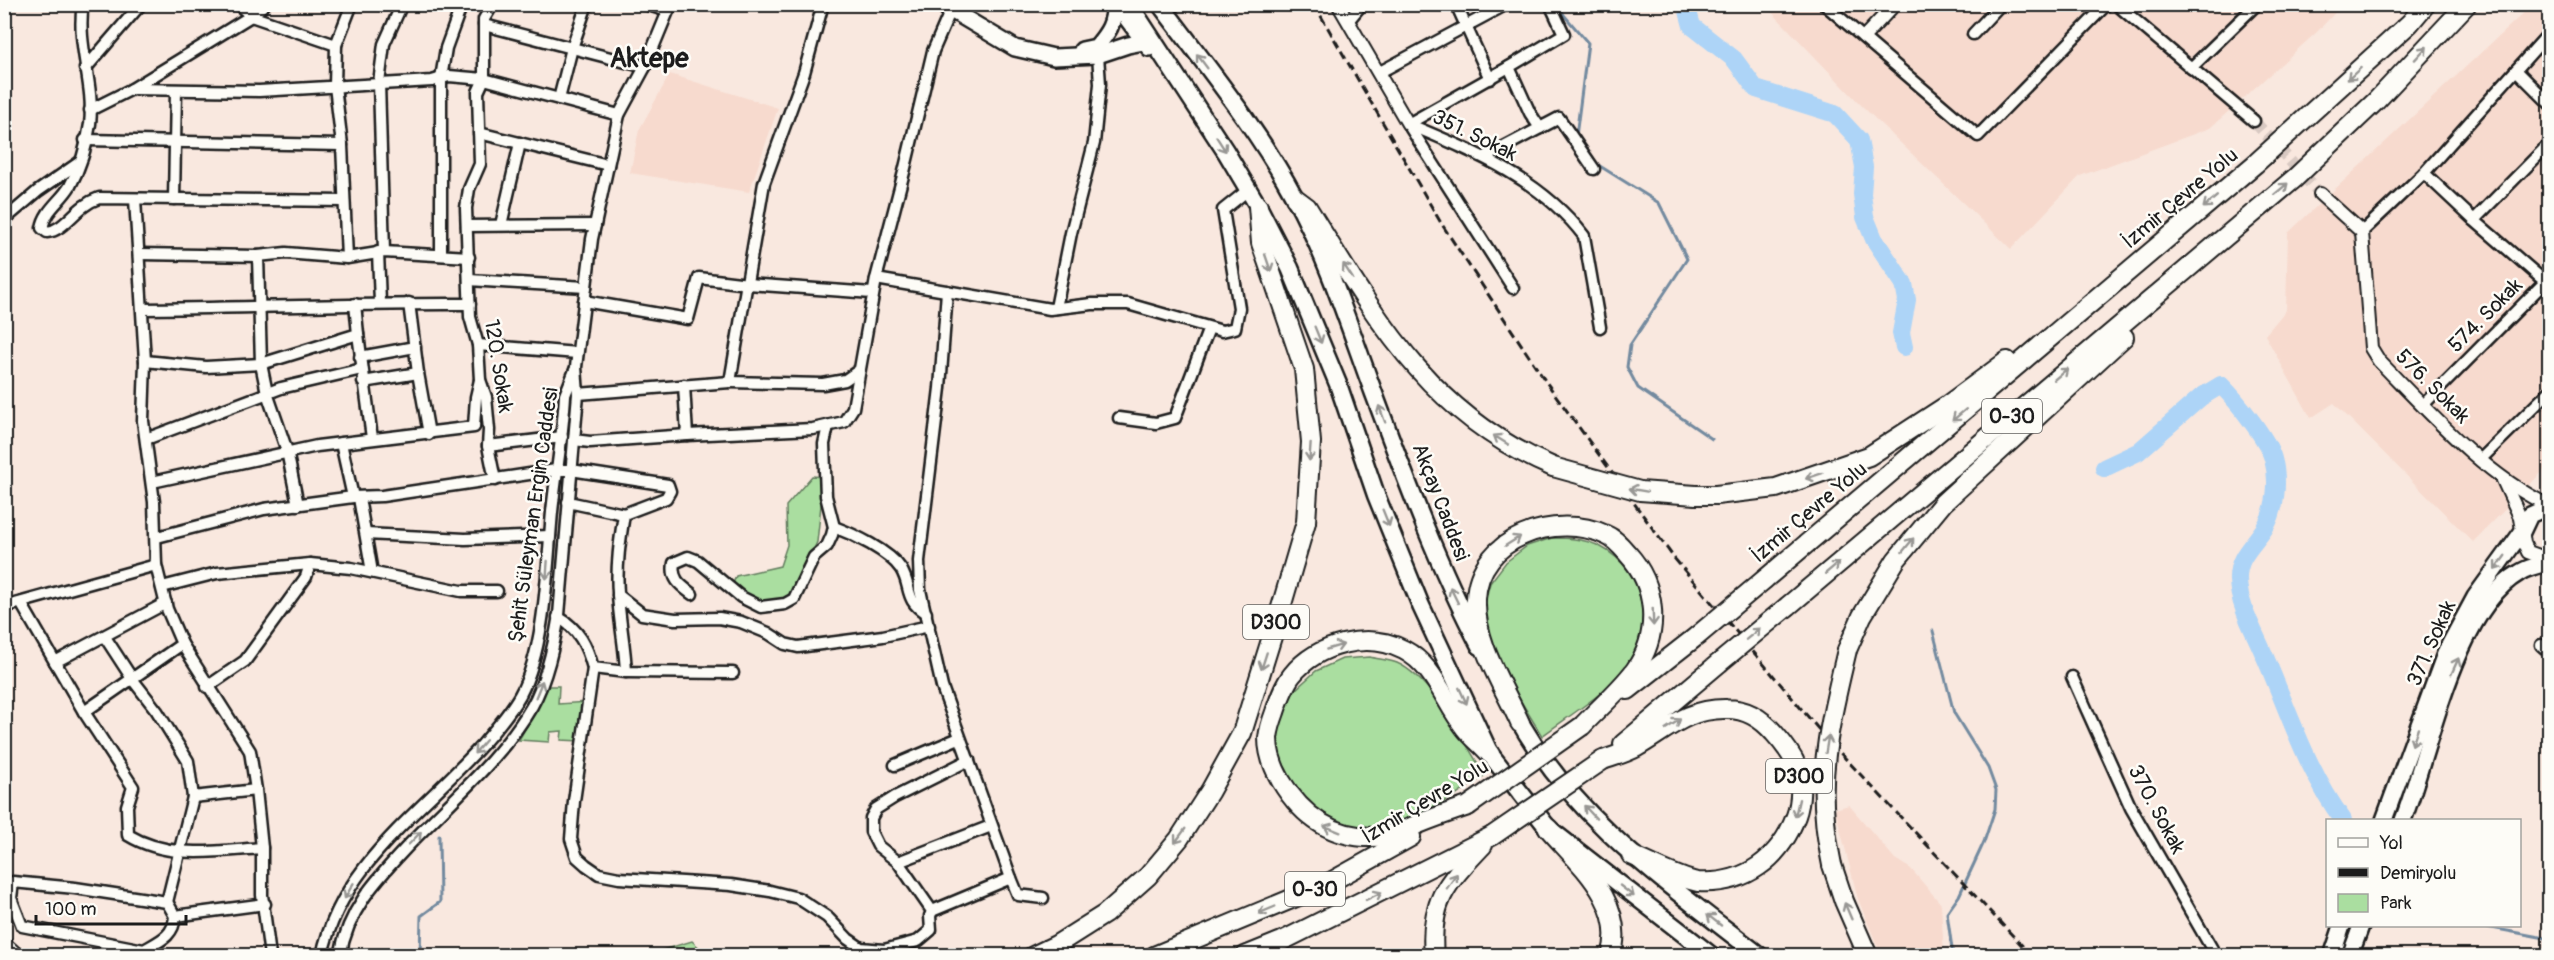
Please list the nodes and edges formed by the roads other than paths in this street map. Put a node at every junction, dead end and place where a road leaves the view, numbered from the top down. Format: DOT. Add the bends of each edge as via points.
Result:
graph roads {
  1 [pos="83,4"];
  2 [pos="141,4"];
  3 [pos="238,4"];
  4 [pos="265,4"];
  5 [pos="352,4"];
  6 [pos="402,4"];
  7 [pos="462,4"];
  8 [pos="493,4"];
  9 [pos="587,4"];
  10 [pos="645,4"];
  11 [pos="823,4"];
  12 [pos="1115,4"];
  13 [pos="1130,4"];
  14 [pos="1160,4"];
  15 [pos="1338,4"];
  16 [pos="1362,4"];
  17 [pos="1456,4"];
  18 [pos="1507,4"];
  19 [pos="1550,4"];
  20 [pos="1824,4"];
  21 [pos="1895,4"];
  22 [pos="2001,4"];
  23 [pos="2107,4"];
  24 [pos="2116,4"];
  25 [pos="2257,4"];
  26 [pos="2426,4"];
  27 [pos="2467,4"];
  28 [pos="951,6"];
  29 [pos="669,8"];
  30 [pos="251,16"];
  31 [pos="1348,21"];
  32 [pos="484,25"];
  33 [pos="1467,26"];
  34 [pos="2550,32"];
  35 [pos="1973,34"];
  36 [pos="1864,37"];
  37 [pos="1144,42"];
  38 [pos="336,45"];
  39 [pos="572,48"];
  40 [pos="1098,56"];
  41 [pos="645,67"];
  42 [pos="1509,67"];
  43 [pos="2191,68"];
  44 [pos="85,69"];
  45 [pos="2516,70"];
  46 [pos="1378,73"];
  47 [pos="441,78"];
  48 [pos="484,79"];
  49 [pos="1490,79"];
  50 [pos="379,83"];
  51 [pos="335,86"];
  52 [pos="132,89"];
  53 [pos="176,91"];
  54 [pos="1189,95"];
  55 [pos="559,99"];
  56 [pos="2550,104"];
  57 [pos="90,110"];
  58 [pos="620,115"];
  59 [pos="2254,121"];
  60 [pos="1408,124"];
  61 [pos="1540,128"];
  62 [pos="479,133"];
  63 [pos="86,140"];
  64 [pos="175,142"];
  65 [pos="520,143"];
  66 [pos="2550,143"];
  67 [pos="342,145"];
  68 [pos="1485,157"];
  69 [pos="81,162"];
  70 [pos="608,165"];
  71 [pos="1594,170"];
  72 [pos="2424,173"];
  73 [pos="2320,194"];
  74 [pos="1253,198"];
  75 [pos="1295,198"];
  76 [pos="135,199"];
  77 [pos="174,199"];
  78 [pos="344,201"];
  79 [pos="4,220"];
  80 [pos="2474,220"];
  81 [pos="501,225"];
  82 [pos="595,225"];
  83 [pos="467,226"];
  84 [pos="2236,227"];
  85 [pos="2362,232"];
  86 [pos="381,252"];
  87 [pos="140,254"];
  88 [pos="441,254"];
  89 [pos="258,256"];
  90 [pos="469,257"];
  91 [pos="347,258"];
  92 [pos="469,279"];
  93 [pos="876,279"];
  94 [pos="2548,281"];
  95 [pos="748,284"];
  96 [pos="586,287"];
  97 [pos="1513,288"];
  98 [pos="947,291"];
  99 [pos="872,293"];
  100 [pos="584,301"];
  101 [pos="380,303"];
  102 [pos="409,303"];
  103 [pos="355,304"];
  104 [pos="470,304"];
  105 [pos="261,308"];
  106 [pos="1056,308"];
  107 [pos="143,309"];
  108 [pos="2067,323"];
  109 [pos="1600,327"];
  110 [pos="1209,328"];
  111 [pos="358,334"];
  112 [pos="478,345"];
  113 [pos="415,348"];
  114 [pos="578,354"];
  115 [pos="145,361"];
  116 [pos="361,363"];
  117 [pos="261,364"];
  118 [pos="576,367"];
  119 [pos="858,371"];
  120 [pos="418,373"];
  121 [pos="480,380"];
  122 [pos="363,382"];
  123 [pos="730,382"];
  124 [pos="684,385"];
  125 [pos="2550,391"];
  126 [pos="267,393"];
  127 [pos="578,394"];
  128 [pos="2422,405"];
  129 [pos="1119,418"];
  130 [pos="828,426"];
  131 [pos="429,434"];
  132 [pos="687,435"];
  133 [pos="562,437"];
  134 [pos="372,438"];
  135 [pos="146,439"];
  136 [pos="574,440"];
  137 [pos="341,443"];
  138 [pos="488,446"];
  139 [pos="286,451"];
  140 [pos="2481,459"];
  141 [pos="556,470"];
  142 [pos="571,470"];
  143 [pos="2502,479"];
  144 [pos="495,480"];
  145 [pos="152,482"];
  146 [pos="356,497"];
  147 [pos="568,502"];
  148 [pos="298,504"];
  149 [pos="2550,506"];
  150 [pos="624,514"];
  151 [pos="834,527"];
  152 [pos="2522,532"];
  153 [pos="366,534"];
  154 [pos="550,536"];
  155 [pos="157,537"];
  156 [pos="2550,562"];
  157 [pos="310,564"];
  158 [pos="156,565"];
  159 [pos="372,572"];
  160 [pos="162,587"];
  161 [pos="497,591"];
  162 [pos="692,594"];
  163 [pos="618,595"];
  164 [pos="21,603"];
  165 [pos="166,603"];
  166 [pos="4,607"];
  167 [pos="926,613"];
  168 [pos="558,617"];
  169 [pos="928,626"];
  170 [pos="105,637"];
  171 [pos="182,644"];
  172 [pos="56,662"];
  173 [pos="593,669"];
  174 [pos="626,672"];
  175 [pos="733,673"];
  176 [pos="2072,677"];
  177 [pos="133,680"];
  178 [pos="207,687"];
  179 [pos="84,712"];
  180 [pos="1520,723"];
  181 [pos="1582,726"];
  182 [pos="959,738"];
  183 [pos="1490,754"];
  184 [pos="969,760"];
  185 [pos="1603,760"];
  186 [pos="895,765"];
  187 [pos="256,790"];
  188 [pos="193,797"];
  189 [pos="1468,806"];
  190 [pos="2384,819"];
  191 [pos="2403,819"];
  192 [pos="991,826"];
  193 [pos="1548,828"];
  194 [pos="1492,836"];
  195 [pos="262,848"];
  196 [pos="180,852"];
  197 [pos="1631,855"];
  198 [pos="898,862"];
  199 [pos="1011,878"];
  200 [pos="1043,898"];
  201 [pos="167,902"];
  202 [pos="265,904"];
  203 [pos="932,911"];
  204 [pos="175,916"];
  205 [pos="2342,927"];
  206 [pos="2361,927"];
  207 [pos="4,947"];
  208 [pos="14,956"];
  209 [pos="270,956"];
  210 [pos="322,956"];
  211 [pos="340,956"];
  212 [pos="1033,956"];
  213 [pos="1154,956"];
  214 [pos="1245,956"];
  215 [pos="1434,956"];
  216 [pos="1611,956"];
  217 [pos="1712,956"];
  218 [pos="1760,956"];
  219 [pos="1868,956"];
  220 [pos="2216,956"];
  221 [pos="2332,956"];
  222 [pos="2350,956"];
  1 -- 44 [label="street" via="80,23"];
  2 -- 44 [label="street"];
  3 -- 30 [label="street"];
  4 -- 30 [label="street"];
  5 -- 38 [label="street"];
  6 -- 50 [label="street" via="384,44"];
  7 -- 47 [label="street" via="446,48"];
  8 -- 32 [label="street"];
  9 -- 39 [label="street"];
  10 -- 29 [label="street"];
  11 -- 95 [label="street" via="804,73 764,183"];
  12 -- 28 [label="main road" via="1109,32 1096,47 1073,51 1045,48 1017,38"];
  12 -- 37 [label="main road"];
  13 -- 54 [label="highway"];
  75 -- 14 [label="highway, Akçay Caddesi, one-way" via="1238,108"];
  15 -- 31 [label="street, 351. Sokak"];
  16 -- 31 [label="street"];
  17 -- 33 [label="street"];
  18 -- 33 [label="street"];
  19 -- 42 [label="street" via="1564,34"];
  20 -- 36 [label="street"];
  21 -- 36 [label="street"];
  22 -- 35 [label="street"];
  23 -- 36 [label="street" via="1978,136"];
  24 -- 43 [label="street"];
  25 -- 43 [label="street"];
  26 -- 108 [label="highway, İzmir Çevre Yolu / O-30, one-way" via="2255,164"];
  84 -- 27 [label="highway, O-30, one-way" via="2368,109"];
  28 -- 40 [label="main road" via="1015,48 1054,57"];
  28 -- 93 [label="street" via="933,51"];
  29 -- 41 [label="street, Şehit Süleyman Ergin Caddesi"];
  30 -- 38 [label="street"];
  30 -- 52 [label="street"];
  31 -- 46 [label="street, 351. Sokak"];
  32 -- 39 [label="street"];
  32 -- 48 [label="street, 120. Sokak"];
  33 -- 46 [label="street"];
  33 -- 49 [label="street"];
  34 -- 45 [label="street"];
  37 -- 40 [label="main road"];
  37 -- 54 [label="main road"];
  38 -- 51 [label="street"];
  39 -- 41 [label="street"];
  39 -- 55 [label="street"];
  40 -- 106 [label="street" via="1100,84 1094,143"];
  41 -- 58 [label="street, Şehit Süleyman Ergin Caddesi"];
  42 -- 49 [label="street"];
  42 -- 61 [label="street"];
  43 -- 59 [label="street"];
  44 -- 57 [label="street"];
  45 -- 56 [label="street"];
  45 -- 72 [label="street"];
  46 -- 60 [label="street, 351. Sokak"];
  47 -- 48 [label="street"];
  47 -- 50 [label="street"];
  47 -- 88 [label="street"];
  48 -- 55 [label="street"];
  48 -- 62 [label="street, 120. Sokak" via="478,92"];
  49 -- 60 [label="street"];
  50 -- 51 [label="street"];
  50 -- 86 [label="street"];
  51 -- 53 [label="street"];
  51 -- 67 [label="street"];
  52 -- 53 [label="street"];
  52 -- 57 [label="street"];
  53 -- 64 [label="street"];
  54 -- 74 [label="highway, one-way"];
  55 -- 58 [label="street"];
  57 -- 63 [label="street"];
  58 -- 70 [label="street, Şehit Süleyman Ergin Caddesi"];
  60 -- 68 [label="street, 351. Sokak"];
  60 -- 97 [label="street"];
  61 -- 68 [label="street"];
  61 -- 71 [label="street" via="1559,118"];
  62 -- 65 [label="street"];
  62 -- 83 [label="street, 120. Sokak" via="480,164 469,189"];
  63 -- 64 [label="street"];
  63 -- 69 [label="street"];
  64 -- 67 [label="street"];
  64 -- 77 [label="street"];
  65 -- 70 [label="street"];
  65 -- 81 [label="street"];
  66 -- 80 [label="street"];
  67 -- 78 [label="street"];
  68 -- 109 [label="street, 351. Sokak" via="1553,203 1584,236"];
  69 -- 76 [label="street" via="69,187 44,218 42,228 46,232 56,231 86,202 99,198"];
  69 -- 79 [label="street"];
  70 -- 82 [label="street, Şehit Süleyman Ergin Caddesi"];
  72 -- 80 [label="street"];
  72 -- 85 [label="street"];
  73 -- 85 [label="street"];
  74 -- 110 [label="street" via="1223,210 1239,308 1234,328"];
  74 -- 183 [label="highway, one-way" via="1290,268 1421,606"];
  74 -- 212 [label="highway, D300, one-way" via="1262,243 1304,369 1311,442 1306,522 1242,732 1210,791 1179,839 1148,876 1106,914"];
  108 -- 75 [label="highway, one-way, bridge" via="1869,456 1776,488 1716,495 1640,491 1534,459 1458,410 1416,369 1307,207"];
  180 -- 75 [label="highway, Akçay Caddesi, one-way" via="1451,590 1339,296"];
  76 -- 77 [label="street"];
  76 -- 87 [label="street"];
  77 -- 78 [label="street"];
  78 -- 91 [label="street"];
  80 -- 94 [label="street"];
  81 -- 82 [label="street"];
  81 -- 83 [label="street"];
  82 -- 96 [label="street, Şehit Süleyman Ergin Caddesi"];
  83 -- 90 [label="street, 120. Sokak"];
  185 -- 84 [label="highway, O-30, one-way, bridge"];
  219 -- 84 [label="highway, one-way, bridge" via="1832,865 1825,818 1825,759 1833,710 1848,650 1862,616 1896,560 1943,503 2186,281"];
  85 -- 128 [label="street, 576. Sokak" via="2371,348"];
  86 -- 88 [label="street"];
  86 -- 91 [label="street"];
  86 -- 101 [label="street"];
  87 -- 89 [label="street"];
  87 -- 107 [label="street"];
  88 -- 90 [label="street"];
  89 -- 91 [label="street" via="286,253"];
  89 -- 105 [label="street"];
  90 -- 92 [label="street, 120. Sokak"];
  92 -- 96 [label="street"];
  92 -- 104 [label="street, 120. Sokak"];
  93 -- 98 [label="street"];
  93 -- 99 [label="street"];
  94 -- 128 [label="street, 574. Sokak"];
  95 -- 99 [label="street"];
  95 -- 100 [label="street" via="699,278 688,319"];
  95 -- 123 [label="street"];
  96 -- 100 [label="street, Şehit Süleyman Ergin Caddesi"];
  98 -- 106 [label="street"];
  98 -- 167 [label="street" via="940,388 919,561"];
  99 -- 119 [label="street"];
  100 -- 114 [label="street, Şehit Süleyman Ergin Caddesi"];
  101 -- 102 [label="street"];
  101 -- 103 [label="street"];
  102 -- 104 [label="street"];
  102 -- 113 [label="street"];
  103 -- 105 [label="street"];
  103 -- 111 [label="street"];
  104 -- 112 [label="street, 120. Sokak"];
  105 -- 107 [label="street"];
  105 -- 117 [label="street"];
  106 -- 110 [label="street" via="1128,304"];
  107 -- 115 [label="street"];
  108 -- 181 [label="highway, İzmir Çevre Yolu / O-30, one-way, bridge" via="1697,636"];
  110 -- 129 [label="street" via="1175,418 1156,423"];
  111 -- 116 [label="street"];
  111 -- 117 [label="street"];
  112 -- 114 [label="street"];
  112 -- 121 [label="street, 120. Sokak"];
  113 -- 116 [label="street"];
  113 -- 120 [label="street"];
  114 -- 118 [label="street, Şehit Süleyman Ergin Caddesi"];
  115 -- 117 [label="street" via="206,367"];
  115 -- 135 [label="street"];
  116 -- 122 [label="street"];
  116 -- 126 [label="street"];
  117 -- 126 [label="street"];
  118 -- 127 [label="street, Şehit Süleyman Ergin Caddesi"];
  118 -- 133 [label="street, Şehit Süleyman Ergin Caddesi" via="566,395"];
  119 -- 123 [label="street" via="846,380 823,384"];
  119 -- 130 [label="street" via="853,408 844,422"];
  120 -- 122 [label="street"];
  120 -- 131 [label="street"];
  121 -- 131 [label="street" via="474,427"];
  121 -- 138 [label="street, 120. Sokak" via="486,396"];
  122 -- 134 [label="street"];
  123 -- 124 [label="street"];
  124 -- 127 [label="street"];
  124 -- 132 [label="street"];
  125 -- 140 [label="street"];
  126 -- 135 [label="street"];
  126 -- 139 [label="street"];
  127 -- 136 [label="street, Şehit Süleyman Ergin Caddesi"];
  128 -- 140 [label="street, 576. Sokak"];
  130 -- 132 [label="street"];
  130 -- 151 [label="street" via="824,444 826,496"];
  131 -- 134 [label="street"];
  132 -- 136 [label="street"];
  133 -- 138 [label="street"];
  133 -- 141 [label="street, Şehit Süleyman Ergin Caddesi"];
  134 -- 137 [label="street"];
  135 -- 145 [label="street"];
  136 -- 142 [label="street, Şehit Süleyman Ergin Caddesi"];
  137 -- 139 [label="street"];
  137 -- 146 [label="street"];
  138 -- 144 [label="street, 120. Sokak"];
  139 -- 145 [label="street"];
  139 -- 148 [label="street"];
  140 -- 143 [label="street, 576. Sokak"];
  141 -- 142 [label="street"];
  141 -- 144 [label="street"];
  141 -- 154 [label="street, Şehit Süleyman Ergin Caddesi"];
  142 -- 147 [label="street, Şehit Süleyman Ergin Caddesi"];
  142 -- 150 [label="street" via="668,485 666,498"];
  143 -- 149 [label="street"];
  143 -- 152 [label="street" via="2520,517"];
  144 -- 146 [label="street"];
  145 -- 155 [label="street"];
  146 -- 148 [label="street"];
  146 -- 153 [label="street"];
  147 -- 150 [label="street"];
  147 -- 168 [label="street, Şehit Süleyman Ergin Caddesi"];
  148 -- 155 [label="street"];
  149 -- 152 [label="main road, 371. Sokak" via="2530,515"];
  150 -- 163 [label="street" via="617,559"];
  151 -- 162 [label="street" via="827,546 814,557 800,591 785,604 760,607 741,597 698,561 682,558 674,563 676,582"];
  151 -- 167 [label="street" via="864,540 901,569 910,598"];
  152 -- 156 [label="street" via="2528,552"];
  152 -- 190 [label="main road, 371. Sokak, one-way" via="2475,597 2446,651"];
  153 -- 154 [label="street" via="465,539"];
  153 -- 159 [label="street"];
  154 -- 210 [label="street, Şehit Süleyman Ergin Caddesi, one-way" via="545,599 530,668 520,694 469,759 373,856 339,907"];
  155 -- 158 [label="street"];
  191 -- 156 [label="main road, 371. Sokak, one-way" via="2446,686 2474,624 2498,591 2518,573"];
  157 -- 159 [label="street"];
  157 -- 160 [label="street" via="216,573"];
  157 -- 178 [label="street" via="306,577 245,661"];
  158 -- 160 [label="street"];
  158 -- 164 [label="street"];
  159 -- 161 [label="street" via="461,591"];
  160 -- 165 [label="street"];
  163 -- 169 [label="street" via="642,614 741,622 798,647"];
  163 -- 174 [label="street"];
  164 -- 166 [label="street"];
  164 -- 172 [label="street"];
  165 -- 170 [label="street"];
  165 -- 171 [label="street"];
  167 -- 169 [label="street"];
  168 -- 173 [label="street" via="579,633"];
  211 -- 168 [label="street, Şehit Süleyman Ergin Caddesi, one-way" via="343,938 362,897 491,760 532,705 553,647"];
  169 -- 182 [label="street"];
  170 -- 172 [label="street"];
  170 -- 177 [label="street"];
  171 -- 177 [label="street"];
  171 -- 178 [label="street"];
  172 -- 179 [label="street"];
  173 -- 174 [label="street"];
  173 -- 203 [label="street" via="571,839 577,857 586,865 599,874 619,878 731,885 798,898 827,917 861,948 884,950 918,941 931,930"];
  174 -- 175 [label="street"];
  176 -- 220 [label="street, 370. Sokak" via="2131,808"];
  177 -- 179 [label="street"];
  177 -- 188 [label="street" via="188,761"];
  178 -- 187 [label="street" via="250,752"];
  179 -- 196 [label="street" via="133,786 127,806 128,835 160,850"];
  180 -- 181 [label="highway, one-way" via="1482,636 1476,613 1479,580 1488,563 1517,537 1554,526 1607,535 1620,545 1641,571 1653,609 1653,627 1635,669"];
  197 -- 180 [label="highway, Akçay Caddesi, one-way" via="1549,768"];
  181 -- 189 [label="highway, İzmir Çevre Yolu / O-30, bridge"];
  182 -- 184 [label="street"];
  182 -- 186 [label="street"];
  189 -- 183 [label="highway, one-way" via="1389,836 1355,837 1312,819 1291,798 1271,757 1268,738 1283,690 1292,675 1321,651 1362,641 1394,646 1420,660 1464,727"];
  183 -- 193 [label="highway"];
  184 -- 192 [label="street"];
  184 -- 198 [label="street" via="876,809 871,832 878,846"];
  185 -- 194 [label="highway, O-30, bridge"];
  185 -- 197 [label="highway, D300, one-way" via="1635,748 1686,715 1728,709 1755,715 1767,724 1797,768 1799,808 1786,840 1768,861 1740,877 1696,882"];
  187 -- 188 [label="street"];
  187 -- 195 [label="street"];
  188 -- 196 [label="street"];
  189 -- 213 [label="highway, İzmir Çevre Yolu / O-30, one-way" via="1325,885"];
  192 -- 198 [label="street"];
  192 -- 199 [label="street"];
  193 -- 216 [label="highway" via="1594,881 1612,910"];
  193 -- 217 [label="highway, one-way"];
  214 -- 194 [label="highway, O-30, one-way"];
  215 -- 194 [label="highway, one-way" via="1432,934 1438,900"];
  195 -- 196 [label="street"];
  195 -- 202 [label="street"];
  196 -- 201 [label="street"];
  218 -- 197 [label="highway, Akçay Caddesi, one-way"];
  198 -- 203 [label="street"];
  199 -- 200 [label="street" via="1018,895"];
  199 -- 203 [label="street"];
  201 -- 204 [label="street"];
  201 -- 204 [label="street" via="13,882 11,898 22,926 144,950 174,929"];
  202 -- 204 [label="street"];
  202 -- 209 [label="street"];
  205 -- 221 [label="main road"];
  206 -- 222 [label="main road"];
  207 -- 208 [label="highway"];
}
